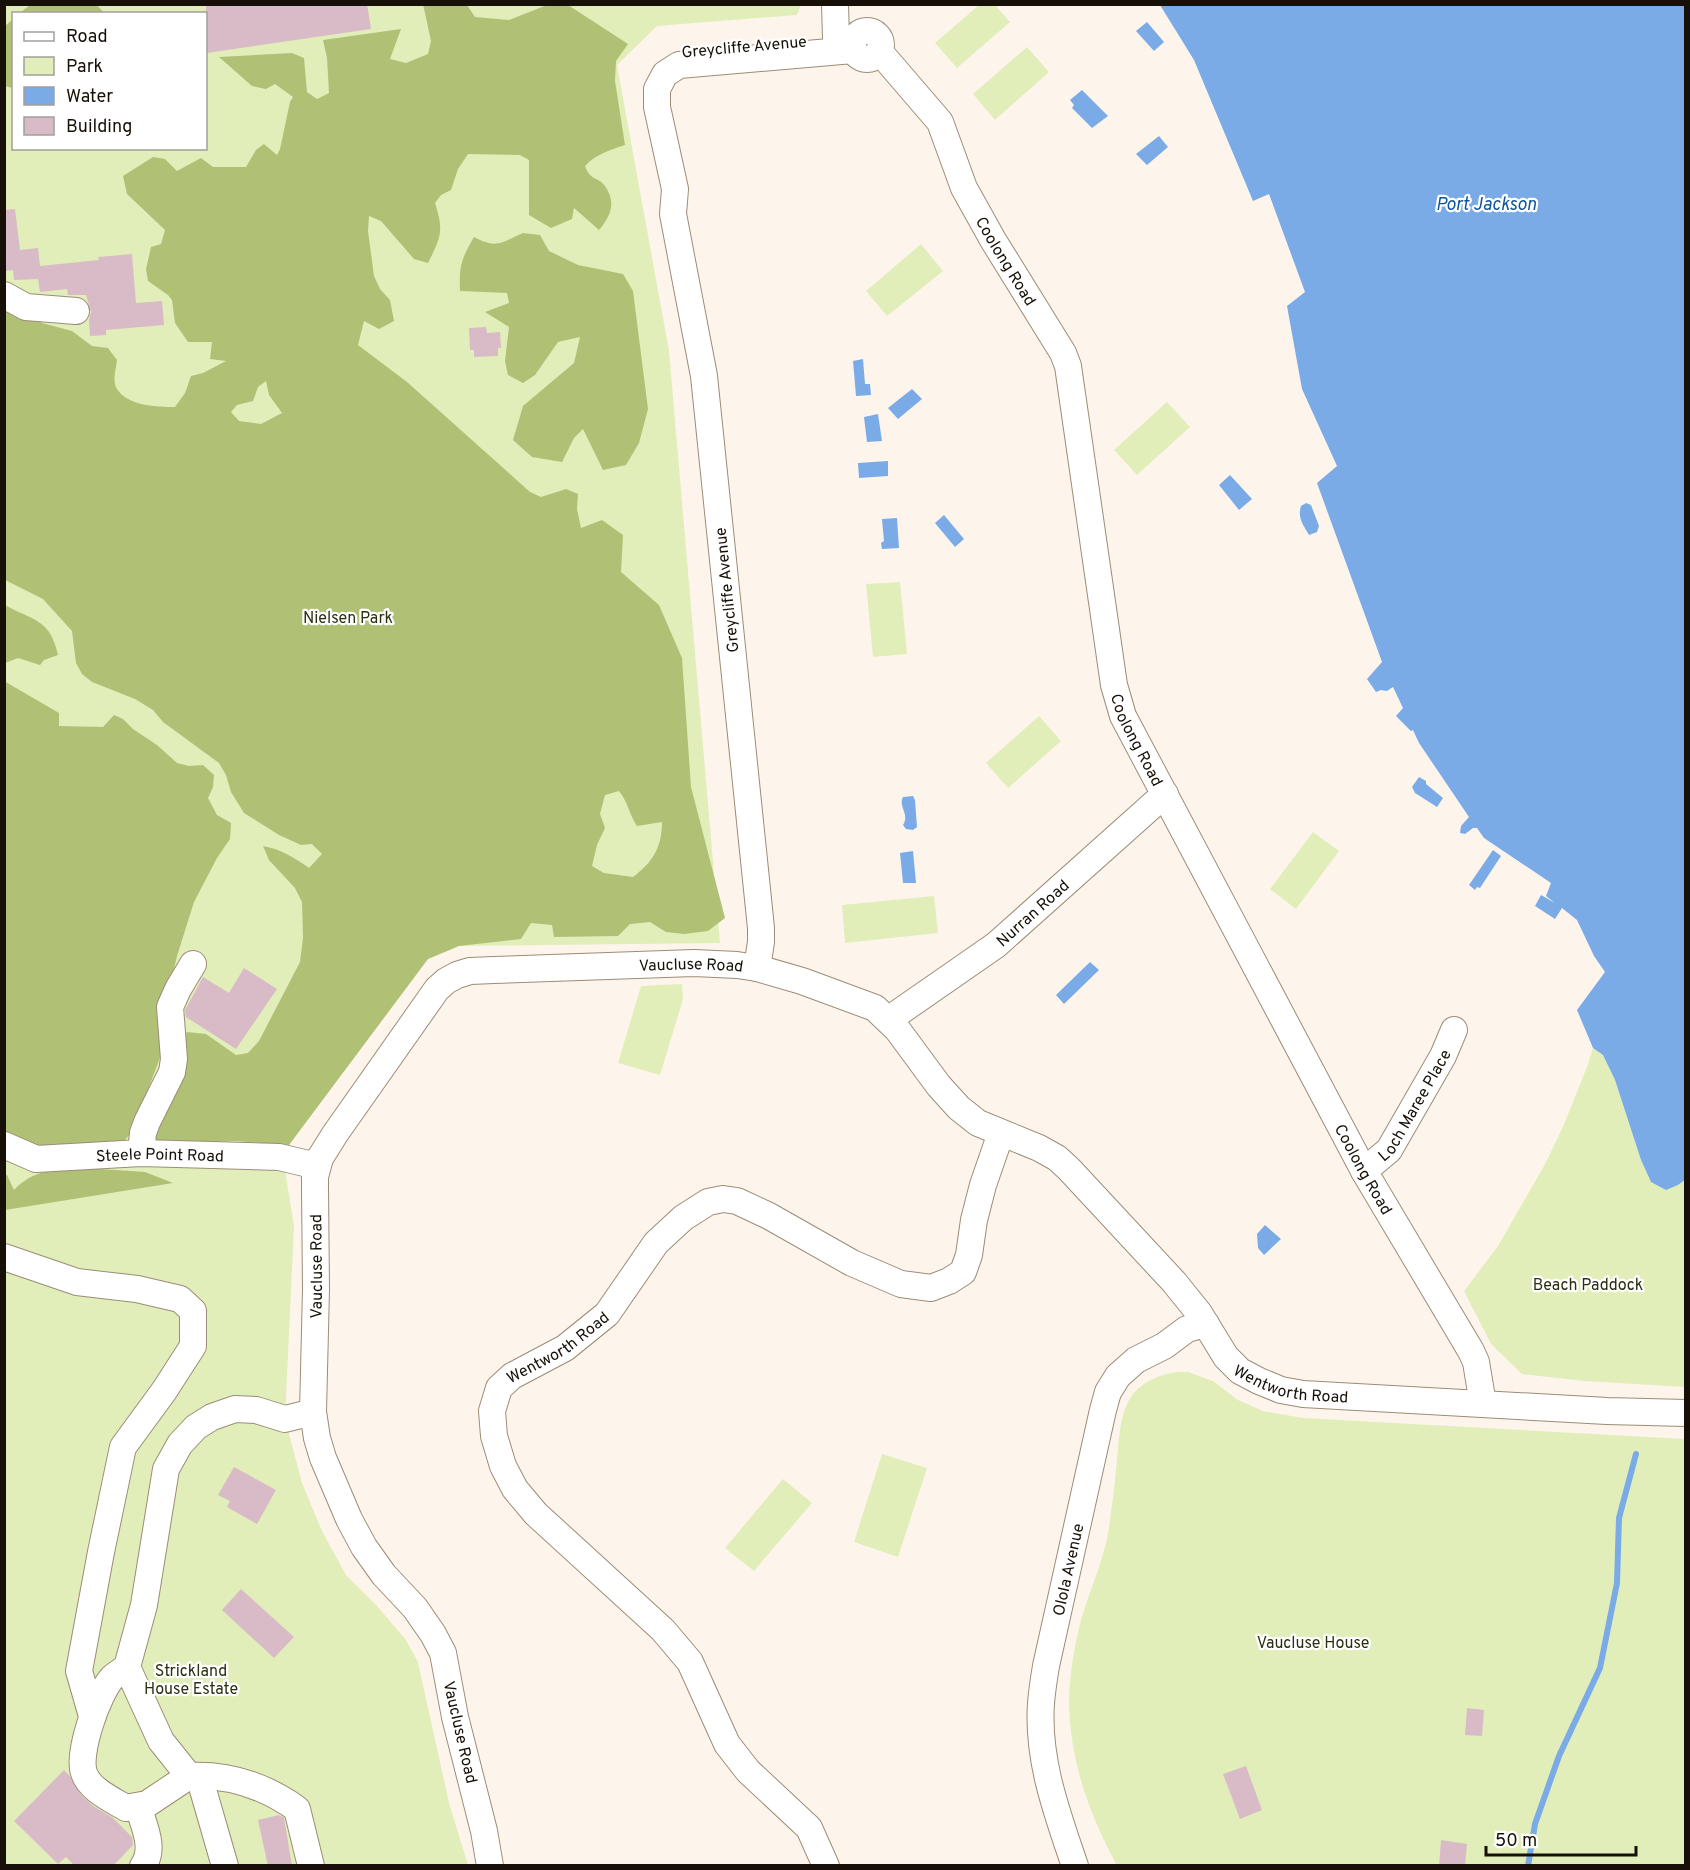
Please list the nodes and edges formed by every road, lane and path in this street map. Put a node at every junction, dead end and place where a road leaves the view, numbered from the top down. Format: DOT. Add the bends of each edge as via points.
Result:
graph roads {
  1 [pos="835,4"];
  2 [pos="847,43"];
  3 [pos="879,51"];
  4 [pos="4,295"];
  5 [pos="76,311"];
  6 [pos="1165,794"];
  7 [pos="194,964"];
  8 [pos="757,968"];
  9 [pos="888,1020"];
  10 [pos="1454,1030"];
  11 [pos="1001,1133"];
  12 [pos="4,1145"];
  13 [pos="141,1153"];
  14 [pos="317,1166"];
  15 [pos="1364,1171"];
  16 [pos="4,1257"];
  17 [pos="1206,1323"];
  18 [pos="1483,1404"];
  19 [pos="313,1412"];
  20 [pos="1686,1413"];
  21 [pos="127,1667"];
  22 [pos="92,1716"];
  23 [pos="194,1776"];
  24 [pos="138,1806"];
  25 [pos="142,1866"];
  26 [pos="225,1866"];
  27 [pos="311,1866"];
  28 [pos="490,1866"];
  29 [pos="825,1866"];
  30 [pos="1075,1866"];
  1 -- 2 [label="street"];
  2 -- 3 [label="street, Greycliffe Avenue" via="860,33 870,32 879,38"];
  2 -- 8 [label="street, Greycliffe Avenue" via="668,53 653,63 641,90 663,197 673,214 705,376 761,928"];
  3 -- 6 [label="street, Coolong Road" via="940,122 964,188 1063,353 1117,700"];
  4 -- 5 [label="street" via="26,307"];
  6 -- 9 [label="street, Nurran Road" via="996,945"];
  6 -- 15 [label="street, Coolong Road"];
  7 -- 13 [label="street" via="170,1007 172,1072 143,1132"];
  8 -- 9 [label="street, Wentworth Road" via="843,995 874,1008"];
  8 -- 14 [label="street, Vaucluse Road" via="694,963 470,971 457,975 424,1005"];
  9 -- 11 [label="street, Wentworth Road" via="949,1098 978,1123"];
  10 -- 15 [label="street, Loch Maree Place" via="1389,1150"];
  11 -- 17 [label="street, Wentworth Road" via="1039,1148 1069,1169 1174,1282"];
  11 -- 29 [label="street, Wentworth Road" via="983,1185 969,1255 963,1272 949,1281 932,1288 901,1284 852,1263 737,1202 708,1202 683,1218 657,1243 607,1314 565,1348 512,1376 499,1388 492,1412 494,1436 515,1489 536,1514 663,1630 690,1662 727,1744 748,1771 809,1828"];
  12 -- 13 [label="street, Steele Point Road" via="36,1159"];
  13 -- 14 [label="street, Steele Point Road" via="279,1157"];
  14 -- 19 [label="street, Vaucluse Road"];
  15 -- 18 [label="street, Coolong Road" via="1471,1351"];
  16 -- 22 [label="street" via="77,1282 180,1299 193,1311 193,1346 123,1447 79,1671"];
  17 -- 18 [label="street, Wentworth Road" via="1233,1364 1258,1381 1281,1390"];
  17 -- 30 [label="street, Olola Avenue" via="1187,1329 1136,1359 1118,1376 1103,1410 1041,1704 1043,1754 1051,1797"];
  18 -- 20 [label="street, Wentworth Road"];
  19 -- 21 [label="street" via="285,1419 256,1410 235,1409 196,1427 180,1444 166,1469 144,1605"];
  19 -- 28 [label="street, Vaucluse Road" via="323,1458 364,1547 415,1608 443,1653"];
  21 -- 22 [label="street" via="112,1678"];
  21 -- 23 [label="street" via="160,1741"];
  22 -- 24 [label="street" via="82,1755 84,1773 92,1786 126,1808"];
  23 -- 24 [label="street"];
  23 -- 26 [label="street"];
  23 -- 27 [label="street" via="224,1777 275,1793 297,1809"];
  24 -- 25 [label="street" via="150,1845"];
}
